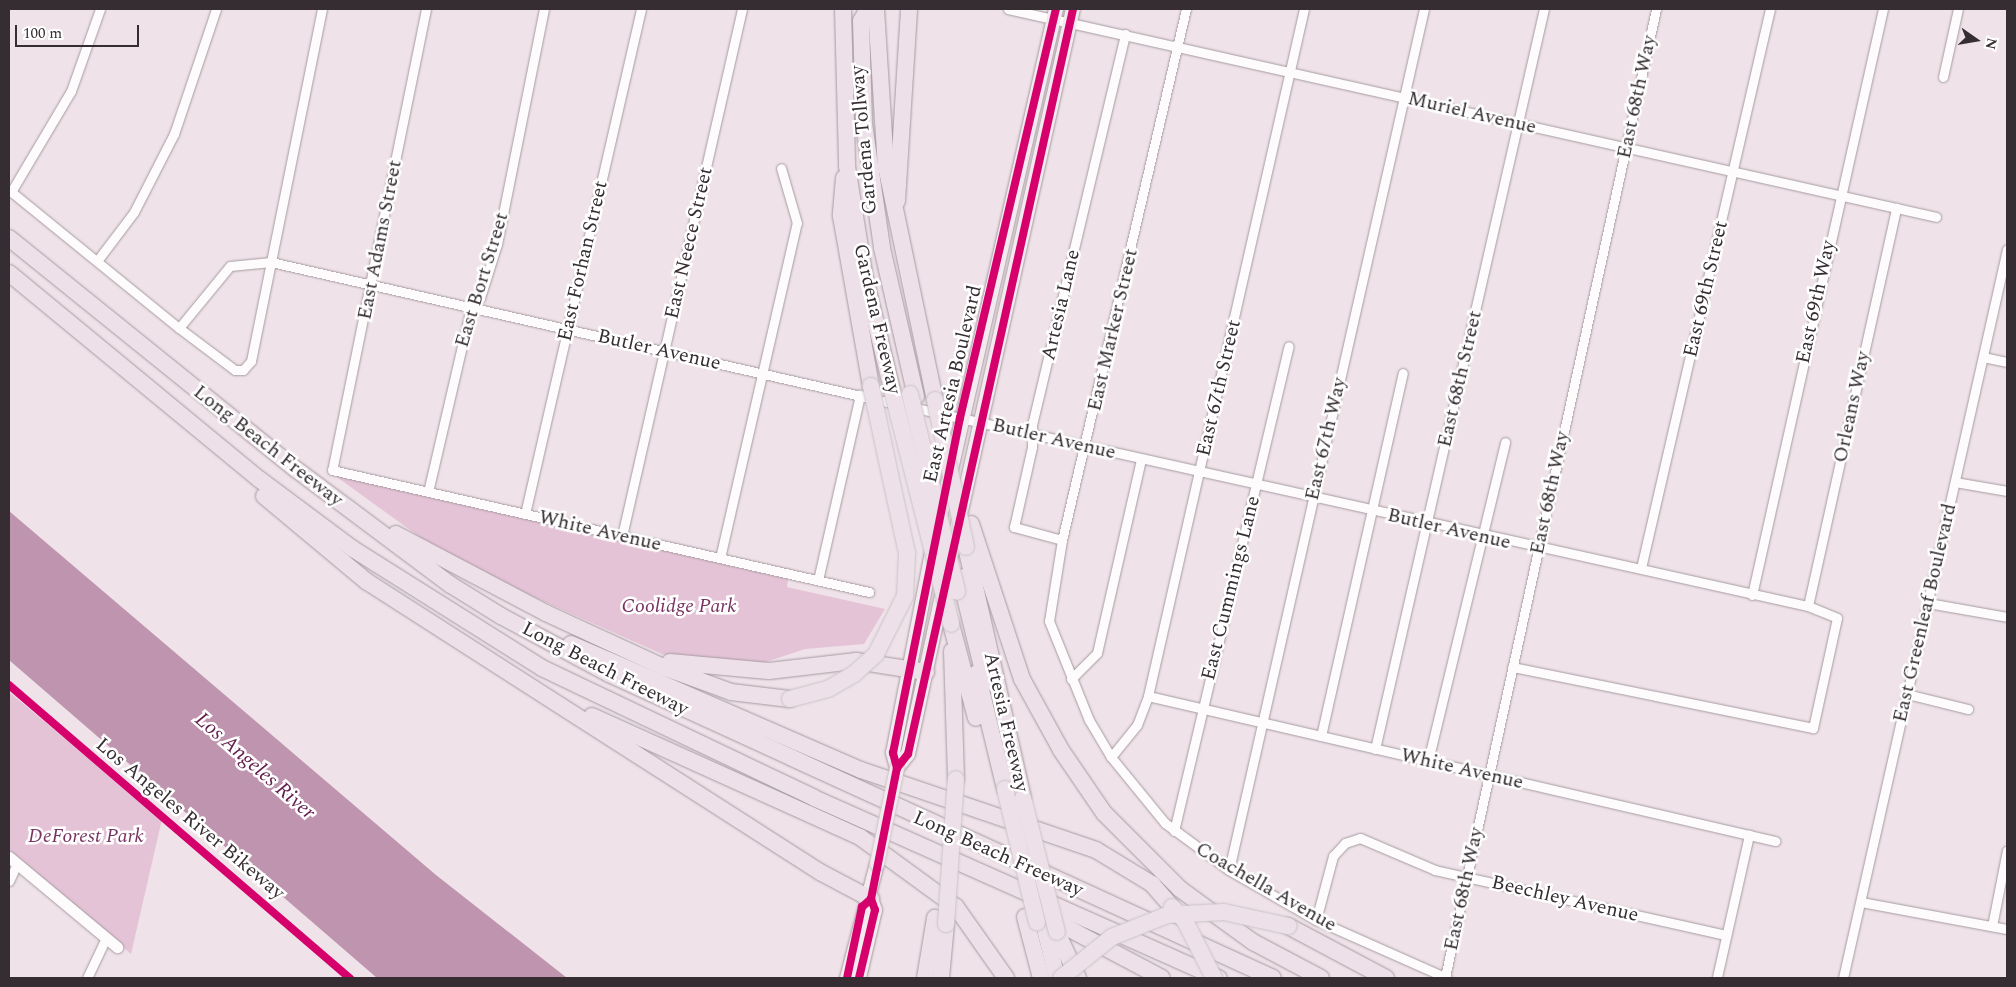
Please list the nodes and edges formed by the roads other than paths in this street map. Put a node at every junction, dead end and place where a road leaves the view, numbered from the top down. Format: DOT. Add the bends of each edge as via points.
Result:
graph roads {
  1 [pos="100,9"];
  2 [pos="216,9"];
  3 [pos="322,9"];
  4 [pos="426,9"];
  5 [pos="544,9"];
  6 [pos="641,9"];
  7 [pos="742,9"];
  8 [pos="843,9"];
  9 [pos="856,9"];
  10 [pos="868,9"];
  11 [pos="876,9"];
  12 [pos="909,9"];
  13 [pos="1008,9"];
  14 [pos="1073,9"];
  15 [pos="1186,9"];
  16 [pos="1304,9"];
  17 [pos="1424,9"];
  18 [pos="1544,9"];
  19 [pos="1656,9"];
  20 [pos="1770,9"];
  21 [pos="1882,9"];
  22 [pos="1958,9"];
  23 [pos="1055,14"];
  24 [pos="1070,24"];
  25 [pos="1125,34"];
  26 [pos="1177,46"];
  27 [pos="1290,72"];
  28 [pos="1943,77"];
  29 [pos="1404,97"];
  30 [pos="1518,123"];
  31 [pos="1626,147"];
  32 [pos="847,166"];
  33 [pos="781,168"];
  34 [pos="1733,171"];
  35 [pos="10,191"];
  36 [pos="1840,196"];
  37 [pos="1896,208"];
  38 [pos="1936,217"];
  39 [pos="895,218"];
  40 [pos="9,238"];
  41 [pos="2007,249"];
  42 [pos="97,261"];
  43 [pos="271,262"];
  44 [pos="9,273"];
  45 [pos="372,285"];
  46 [pos="471,307"];
  47 [pos="179,328"];
  48 [pos="568,329"];
  49 [pos="1289,346"];
  50 [pos="665,351"];
  51 [pos="1983,357"];
  52 [pos="2007,362"];
  53 [pos="762,373"];
  54 [pos="1403,374"];
  55 [pos="865,391"];
  56 [pos="913,395"];
  57 [pos="173,409"];
  58 [pos="960,418"];
  59 [pos="979,422"];
  60 [pos="1032,434"];
  61 [pos="1505,442"];
  62 [pos="1086,447"];
  63 [pos="1141,459"];
  64 [pos="950,465"];
  65 [pos="297,470"];
  66 [pos="332,470"];
  67 [pos="1201,472"];
  68 [pos="1955,482"];
  69 [pos="1257,485"];
  70 [pos="2007,491"];
  71 [pos="428,492"];
  72 [pos="1313,498"];
  73 [pos="1371,511"];
  74 [pos="525,514"];
  75 [pos="1427,524"];
  76 [pos="622,536"];
  77 [pos="1480,536"];
  78 [pos="1062,540"];
  79 [pos="1538,549"];
  80 [pos="720,558"];
  81 [pos="1641,568"];
  82 [pos="818,580"];
  83 [pos="869,592"];
  84 [pos="1752,596"];
  85 [pos="1928,603"];
  86 [pos="1808,606"];
  87 [pos="501,616"];
  88 [pos="2007,617"];
  89 [pos="951,624"];
  90 [pos="622,647"];
  91 [pos="1512,667"];
  92 [pos="909,669"];
  93 [pos="926,672"];
  94 [pos="519,678"];
  95 [pos="1071,679"];
  96 [pos="1907,694"];
  97 [pos="1148,696"];
  98 [pos="1202,709"];
  99 [pos="1968,709"];
  100 [pos="1262,722"];
  101 [pos="1322,736"];
  102 [pos="1375,748"];
  103 [pos="1111,757"];
  104 [pos="1428,761"];
  105 [pos="897,768"];
  106 [pos="1488,775"];
  107 [pos="1009,791"];
  108 [pos="814,798"];
  109 [pos="1174,831"];
  110 [pos="1749,835"];
  111 [pos="1775,841"];
  112 [pos="2007,850"];
  113 [pos="13,860"];
  114 [pos="1229,870"];
  115 [pos="1467,877"];
  116 [pos="9,881"];
  117 [pos="871,899"];
  118 [pos="1861,902"];
  119 [pos="1316,920"];
  120 [pos="941,921"];
  121 [pos="1041,924"];
  122 [pos="1992,926"];
  123 [pos="2007,929"];
  124 [pos="1726,935"];
  125 [pos="106,938"];
  126 [pos="117,947"];
  127 [pos="1718,977"];
  128 [pos="87,978"];
  129 [pos="847,978"];
  130 [pos="859,978"];
  131 [pos="925,978"];
  132 [pos="941,978"];
  133 [pos="1006,978"];
  134 [pos="1041,978"];
  135 [pos="1050,978"];
  136 [pos="1057,978"];
  137 [pos="1061,978"];
  138 [pos="1067,978"];
  139 [pos="1078,978"];
  140 [pos="1162,978"];
  141 [pos="1214,978"];
  142 [pos="1219,978"];
  143 [pos="1274,978"];
  144 [pos="1320,978"];
  145 [pos="1386,978"];
  146 [pos="1446,978"];
  147 [pos="1843,978"];
  1 -- 35 [label="street" via="71,90"];
  2 -- 42 [label="street" via="174,134 134,212"];
  3 -- 43 [label="street"];
  4 -- 45 [label="street, East Adams Street"];
  5 -- 46 [label="street, East Bort Street" via="497,244 480,298"];
  6 -- 48 [label="street, East Forhan Street"];
  7 -- 50 [label="street, East Neece Street"];
  8 -- 32 [label="highway, Gardena Freeway"];
  9 -- 56 [label="highway, Gardena Tollway" via="865,187 876,260"];
  10 -- 56 [label="highway, Gardena Tollway" via="861,21 864,124 882,248"];
  11 -- 39 [label="highway, Gardena Freeway" via="877,76"];
  12 -- 39 [label="highway"];
  13 -- 23 [label="street, Muriel Avenue"];
  14 -- 24 [label="main road, East Artesia Boulevard"];
  15 -- 26 [label="street, East Marker Street"];
  16 -- 27 [label="street, East 67th Street"];
  17 -- 29 [label="street, East 67th Way"];
  18 -- 30 [label="street, East 68th Street"];
  19 -- 31 [label="street, East 68th Way"];
  20 -- 34 [label="street, East 69th Street"];
  21 -- 36 [label="street, East 69th Way"];
  22 -- 28 [label="street"];
  23 -- 24 [label="street, Muriel Avenue"];
  23 -- 58 [label="main road, East Artesia Boulevard"];
  24 -- 25 [label="street, Muriel Avenue"];
  24 -- 59 [label="main road, East Artesia Boulevard"];
  25 -- 26 [label="street, Muriel Avenue"];
  25 -- 60 [label="street, Artesia Lane"];
  26 -- 27 [label="street, Muriel Avenue"];
  26 -- 62 [label="street, East Marker Street"];
  27 -- 29 [label="street, Muriel Avenue"];
  27 -- 67 [label="street, East 67th Street"];
  29 -- 30 [label="street, Muriel Avenue"];
  29 -- 72 [label="street, East 67th Way"];
  30 -- 31 [label="street, Muriel Avenue"];
  30 -- 75 [label="street, East 68th Street"];
  31 -- 34 [label="street, Muriel Avenue"];
  31 -- 79 [label="street, East 68th Way"];
  32 -- 55 [label="highway" via="840,216"];
  32 -- 89 [label="highway, Gardena Freeway, bridge" via="865,278"];
  33 -- 53 [label="street" via="797,223"];
  34 -- 36 [label="street, Muriel Avenue"];
  34 -- 81 [label="street, East 69th Street"];
  35 -- 42 [label="street"];
  36 -- 37 [label="street, Muriel Avenue"];
  36 -- 84 [label="street, East 69th Way"];
  37 -- 38 [label="street, Muriel Avenue"];
  37 -- 86 [label="street, Orleans Way"];
  39 -- 64 [label="highway, Gardena Freeway, bridge"];
  40 -- 65 [label="highway, Long Beach Freeway"];
  41 -- 51 [label="street, East Greenleaf Boulevard"];
  42 -- 47 [label="street"];
  43 -- 45 [label="street, Butler Avenue"];
  43 -- 47 [label="street, Butler Avenue" via="230,266"];
  43 -- 47 [label="street" via="251,361 243,370 235,370"];
  44 -- 57 [label="highway, Long Beach Freeway"];
  45 -- 46 [label="street, Butler Avenue"];
  45 -- 66 [label="street, East Adams Street"];
  46 -- 48 [label="street, Butler Avenue"];
  46 -- 71 [label="street, East Bort Street"];
  48 -- 50 [label="street, Butler Avenue"];
  48 -- 74 [label="street, East Forhan Street"];
  49 -- 69 [label="street, East Cummings Lane"];
  50 -- 53 [label="street, Butler Avenue"];
  50 -- 76 [label="street, East Neece Street"];
  51 -- 52 [label="street"];
  51 -- 68 [label="street, East Greenleaf Boulevard"];
  53 -- 55 [label="street, Butler Avenue"];
  53 -- 80 [label="street"];
  54 -- 73 [label="street"];
  55 -- 58 [label="street, Butler Avenue"];
  55 -- 82 [label="street"];
  55 -- 90 [label="highway, bridge" via="907,553 905,596 876,654 854,674 828,689 790,699 731,692"];
  56 -- 107 [label="highway, Gardena Tollway, bridge"];
  57 -- 94 [label="highway" via="186,431 366,580"];
  57 -- 108 [label="highway, Long Beach Freeway" via="353,549 542,668"];
  58 -- 59 [label="street, Butler Avenue"];
  58 -- 92 [label="main road, East Artesia Boulevard"];
  59 -- 60 [label="street, Butler Avenue"];
  59 -- 93 [label="main road, East Artesia Boulevard"];
  60 -- 62 [label="street, Butler Avenue"];
  60 -- 78 [label="street, Artesia Lane" via="1014,527"];
  61 -- 77 [label="street"];
  62 -- 63 [label="street, Butler Avenue"];
  62 -- 78 [label="street, East Marker Street"];
  63 -- 67 [label="street, Butler Avenue"];
  63 -- 95 [label="street" via="1099,646"];
  64 -- 107 [label="highway, Artesia Freeway, bridge"];
  64 -- 144 [label="highway, bridge" via="1022,679 1061,750 1104,812 1180,889 1253,942"];
  65 -- 87 [label="highway, Long Beach Freeway" via="451,585"];
  65 -- 90 [label="highway" via="463,570"];
  66 -- 71 [label="street, White Avenue"];
  67 -- 69 [label="street, Butler Avenue"];
  67 -- 97 [label="street, East 67th Street"];
  68 -- 70 [label="street"];
  68 -- 85 [label="street, East Greenleaf Boulevard"];
  69 -- 72 [label="street, Butler Avenue"];
  69 -- 98 [label="street, East Cummings Lane"];
  71 -- 74 [label="street, White Avenue"];
  72 -- 73 [label="street, Butler Avenue"];
  72 -- 100 [label="street, East 67th Way"];
  73 -- 75 [label="street, Butler Avenue"];
  73 -- 101 [label="street"];
  74 -- 76 [label="street, White Avenue"];
  75 -- 77 [label="street, Butler Avenue"];
  75 -- 102 [label="street, East 68th Street"];
  76 -- 80 [label="street, White Avenue"];
  77 -- 79 [label="street, Butler Avenue"];
  77 -- 104 [label="street"];
  78 -- 95 [label="street, East Marker Street" via="1048,621"];
  79 -- 81 [label="street, Butler Avenue"];
  79 -- 91 [label="street, East 68th Way"];
  80 -- 82 [label="street, White Avenue"];
  81 -- 84 [label="street, Butler Avenue"];
  82 -- 83 [label="street, White Avenue"];
  84 -- 86 [label="street, Butler Avenue"];
  85 -- 88 [label="street"];
  85 -- 96 [label="street, East Greenleaf Boulevard"];
  86 -- 91 [label="street, Butler Avenue" via="1837,618 1814,728"];
  87 -- 141 [label="highway, bridge" via="861,770 1096,850 1152,884 1185,921"];
  87 -- 143 [label="highway, Long Beach Freeway" via="609,674"];
  89 -- 107 [label="highway, Artesia Freeway"];
  89 -- 120 [label="highway, bridge" via="956,779"];
  90 -- 92 [label="highway" via="665,661 708,667 769,671 856,661"];
  91 -- 106 [label="street, East 68th Way"];
  92 -- 93 [label="highway"];
  92 -- 105 [label="main road, East Artesia Boulevard" via="893,753"];
  93 -- 105 [label="main road, East Artesia Boulevard" via="908,754"];
  94 -- 117 [label="highway" via="820,872"];
  94 -- 133 [label="highway" via="860,836 956,907"];
  95 -- 103 [label="street, Coachella Avenue"];
  96 -- 99 [label="street"];
  96 -- 118 [label="street, East Greenleaf Boulevard"];
  97 -- 98 [label="street, White Avenue"];
  97 -- 103 [label="street, East 67th Street" via="1137,726"];
  98 -- 100 [label="street, White Avenue"];
  98 -- 109 [label="street, East Cummings Lane"];
  100 -- 101 [label="street, White Avenue"];
  100 -- 114 [label="street, East 67th Way"];
  101 -- 102 [label="street, White Avenue"];
  102 -- 104 [label="street, White Avenue"];
  103 -- 109 [label="street, Coachella Avenue"];
  104 -- 106 [label="street, White Avenue"];
  105 -- 117 [label="main road, East Artesia Boulevard, bridge"];
  106 -- 110 [label="street, White Avenue"];
  106 -- 115 [label="street, East 68th Way"];
  107 -- 121 [label="highway, Artesia Freeway, bridge"];
  107 -- 121 [label="highway, Artesia Freeway"];
  108 -- 140 [label="highway"];
  108 -- 142 [label="highway, Long Beach Freeway"];
  109 -- 114 [label="street, Coachella Avenue"];
  110 -- 111 [label="street, White Avenue"];
  110 -- 124 [label="street"];
  112 -- 122 [label="street"];
  113 -- 116 [label="street"];
  113 -- 125 [label="street"];
  114 -- 119 [label="street, Coachella Avenue"];
  115 -- 119 [label="street, Beechley Avenue" via="1435,870 1360,838 1345,843 1333,856"];
  115 -- 124 [label="street, Beechley Avenue"];
  115 -- 146 [label="street, East 68th Way"];
  117 -- 129 [label="main road, East Artesia Boulevard" via="862,907"];
  117 -- 130 [label="main road, East Artesia Boulevard" via="875,910"];
  118 -- 122 [label="street"];
  118 -- 147 [label="street, East Greenleaf Boulevard"];
  119 -- 146 [label="street, Coachella Avenue"];
  120 -- 131 [label="highway"];
  120 -- 132 [label="highway"];
  121 -- 134 [label="highway, Artesia Freeway"];
  121 -- 135 [label="highway"];
  121 -- 136 [label="highway"];
  121 -- 138 [label="highway, Artesia Freeway"];
  121 -- 139 [label="highway"];
  122 -- 123 [label="street"];
  124 -- 127 [label="street"];
  125 -- 126 [label="street"];
  125 -- 128 [label="street"];
  137 -- 145 [label="highway, bridge" via="1112,937 1167,916 1224,912 1288,926"];
}
